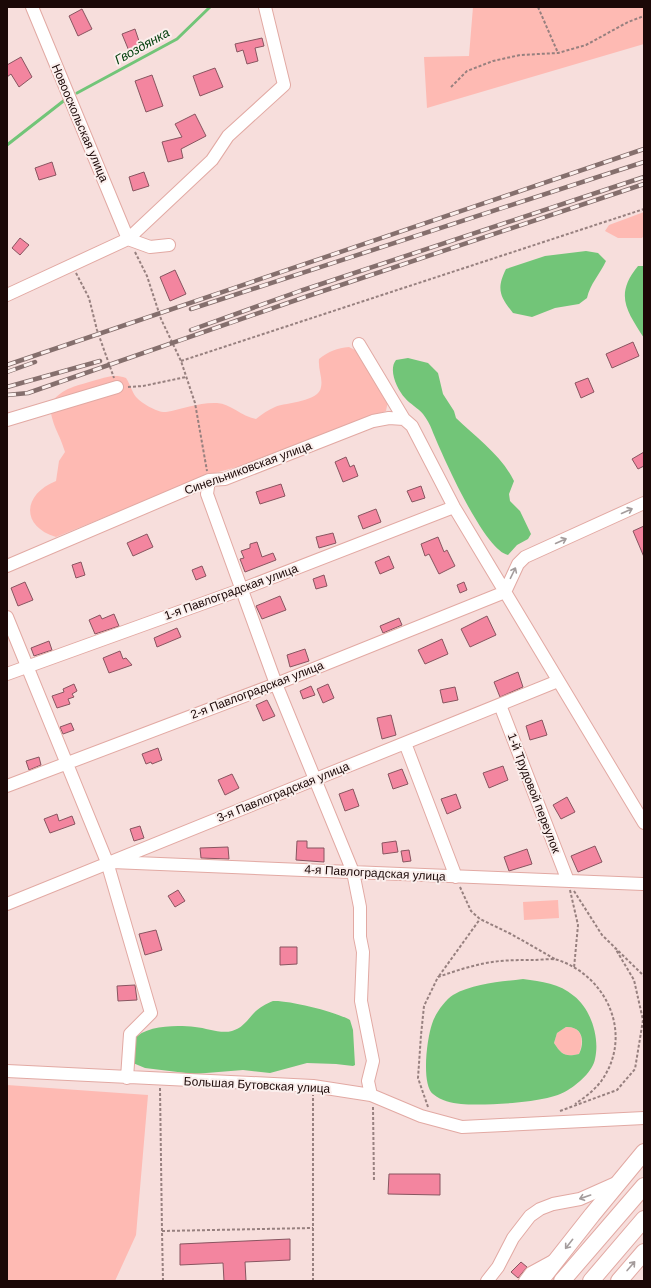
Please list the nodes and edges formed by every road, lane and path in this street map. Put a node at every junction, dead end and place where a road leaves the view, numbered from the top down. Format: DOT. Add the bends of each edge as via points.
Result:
graph roads {
  1 [pos="32,7"];
  2 [pos="266,7"];
  3 [pos="538,7"];
  4 [pos="644,16"];
  5 [pos="558,53"];
  6 [pos="451,86"];
  7 [pos="644,209"];
  8 [pos="128,239"];
  9 [pos="169,245"];
  10 [pos="72,265"];
  11 [pos="7,295"];
  12 [pos="359,344"];
  13 [pos="181,361"];
  14 [pos="186,377"];
  15 [pos="117,387"];
  16 [pos="404,419"];
  17 [pos="7,420"];
  18 [pos="209,480"];
  19 [pos="644,503"];
  20 [pos="454,507"];
  21 [pos="7,566"];
  22 [pos="240,590"];
  23 [pos="505,592"];
  24 [pos="7,617"];
  25 [pos="26,666"];
  26 [pos="7,674"];
  27 [pos="558,681"];
  28 [pos="276,684"];
  29 [pos="500,705"];
  30 [pos="405,742"];
  31 [pos="66,763"];
  32 [pos="316,779"];
  33 [pos="7,786"];
  34 [pos="644,823"];
  35 [pos="107,862"];
  36 [pos="353,872"];
  37 [pos="456,877"];
  38 [pos="568,881"];
  39 [pos="642,884"];
  40 [pos="7,904"];
  41 [pos="480,919"];
  42 [pos="615,948"];
  43 [pos="556,960"];
  44 [pos="574,968"];
  45 [pos="644,976"];
  46 [pos="438,977"];
  47 [pos="7,1071"];
  48 [pos="127,1078"];
  49 [pos="160,1080"];
  50 [pos="313,1086"];
  51 [pos="372,1097"];
  52 [pos="575,1104"];
  53 [pos="422,1107"];
  54 [pos="554,1113"];
  55 [pos="644,1118"];
  56 [pos="628,1119"];
  57 [pos="644,1126"];
  58 [pos="643,1152"];
  59 [pos="620,1181"];
  60 [pos="374,1182"];
  61 [pos="644,1186"];
  62 [pos="644,1219"];
  63 [pos="313,1228"];
  64 [pos="162,1231"];
  65 [pos="644,1252"];
  66 [pos="558,1259"];
  67 [pos="163,1281"];
  68 [pos="313,1281"];
  69 [pos="487,1281"];
  70 [pos="525,1281"];
  71 [pos="540,1281"];
  72 [pos="562,1281"];
  73 [pos="591,1281"];
  74 [pos="619,1281"];
  1 -- 8 [label="street, Новооскольская улица"];
  2 -- 8 [label="street" via="284,85 228,136 212,160"];
  3 -- 5 [label="path"];
  4 -- 5 [label="path" via="586,45"];
  5 -- 6 [label="path" via="520,55 493,61 467,71"];
  7 -- 13 [label="path"];
  8 -- 9 [label="street" via="150,247"];
  8 -- 10 [label="street"];
  8 -- 13 [label="path" via="147,276 162,319"];
  10 -- 11 [label="street"];
  10 -- 15 [label="path" via="89,298"];
  12 -- 16 [label="street"];
  13 -- 14 [label="path"];
  14 -- 15 [label="path" via="143,386"];
  14 -- 18 [label="path" via="195,403"];
  15 -- 17 [label="street"];
  16 -- 18 [label="street, Синельниковская улица" via="374,421 225,479"];
  16 -- 20 [label="street" via="412,426"];
  18 -- 21 [label="street, Синельниковская улица"];
  18 -- 22 [label="street" via="206,494"];
  23 -- 19 [label="street, one-way" via="518,564 526,557"];
  20 -- 22 [label="street, 1-я Павлоградская улица"];
  20 -- 23 [label="street"];
  22 -- 25 [label="street, 1-я Павлоградская улица"];
  22 -- 28 [label="street"];
  23 -- 27 [label="street"];
  23 -- 28 [label="street, 2-я Павлоградская улица"];
  24 -- 25 [label="street"];
  25 -- 26 [label="street, 1-я Павлоградская улица"];
  25 -- 31 [label="street"];
  27 -- 29 [label="street, 3-я Павлоградская улица"];
  27 -- 34 [label="street"];
  28 -- 31 [label="street, 2-я Павлоградская улица"];
  28 -- 32 [label="street"];
  29 -- 30 [label="street, 3-я Павлоградская улица"];
  29 -- 38 [label="street, 1-й Трудовой переулок"];
  30 -- 32 [label="street, 3-я Павлоградская улица"];
  30 -- 37 [label="street"];
  31 -- 33 [label="street, 2-я Павлоградская улица"];
  31 -- 35 [label="street"];
  32 -- 35 [label="street, 3-я Павлоградская улица"];
  32 -- 36 [label="street"];
  35 -- 36 [label="street, 4-я Павлоградская улица"];
  35 -- 40 [label="street, 3-я Павлоградская улица"];
  35 -- 48 [label="street" via="151,1013 130,1034"];
  36 -- 37 [label="street, 4-я Павлоградская улица"];
  36 -- 51 [label="street" via="360,907 363,952 361,1002 373,1062 368,1081"];
  37 -- 38 [label="street, 4-я Павлоградская улица"];
  37 -- 41 [label="path" via="471,911"];
  38 -- 39 [label="street, 4-я Павлоградская улица"];
  38 -- 42 [label="path" via="602,935"];
  38 -- 44 [label="path" via="578,925"];
  41 -- 43 [label="path"];
  41 -- 46 [label="path"];
  42 -- 45 [label="path"];
  42 -- 52 [label="path" via="634,980 643,1020 634,1069 617,1090"];
  43 -- 44 [label="path"];
  43 -- 46 [label="path" via="500,961"];
  44 -- 52 [label="path" via="603,992 617,1032 614,1056 602,1081"];
  46 -- 53 [label="path" via="424,1006 418,1078 428,1110"];
  47 -- 48 [label="street, Большая Бутовская улица"];
  48 -- 49 [label="street, Большая Бутовская улица"];
  49 -- 50 [label="street, Большая Бутовская улица"];
  49 -- 64 [label="path"];
  50 -- 51 [label="street, Большая Бутовская улица"];
  50 -- 63 [label="path"];
  51 -- 56 [label="street, Большая Бутовская улица" via="387,1100 421,1116 462,1126"];
  51 -- 60 [label="path"];
  52 -- 54 [label="path"];
  55 -- 56 [label="street, Большая Бутовская улица"];
  56 -- 57 [label="street"];
  58 -- 59 [label="main road"];
  59 -- 66 [label="main road, one-way"];
  59 -- 69 [label="street, one-way" via="580,1199 540,1209 530,1216 517,1232 498,1267"];
  61 -- 72 [label="main road"];
  62 -- 73 [label="main road"];
  63 -- 64 [label="path"];
  63 -- 68 [label="path"];
  64 -- 67 [label="path"];
  74 -- 65 [label="main road, one-way"];
  66 -- 70 [label="street" via="531,1273"];
  66 -- 71 [label="main road"];
}
